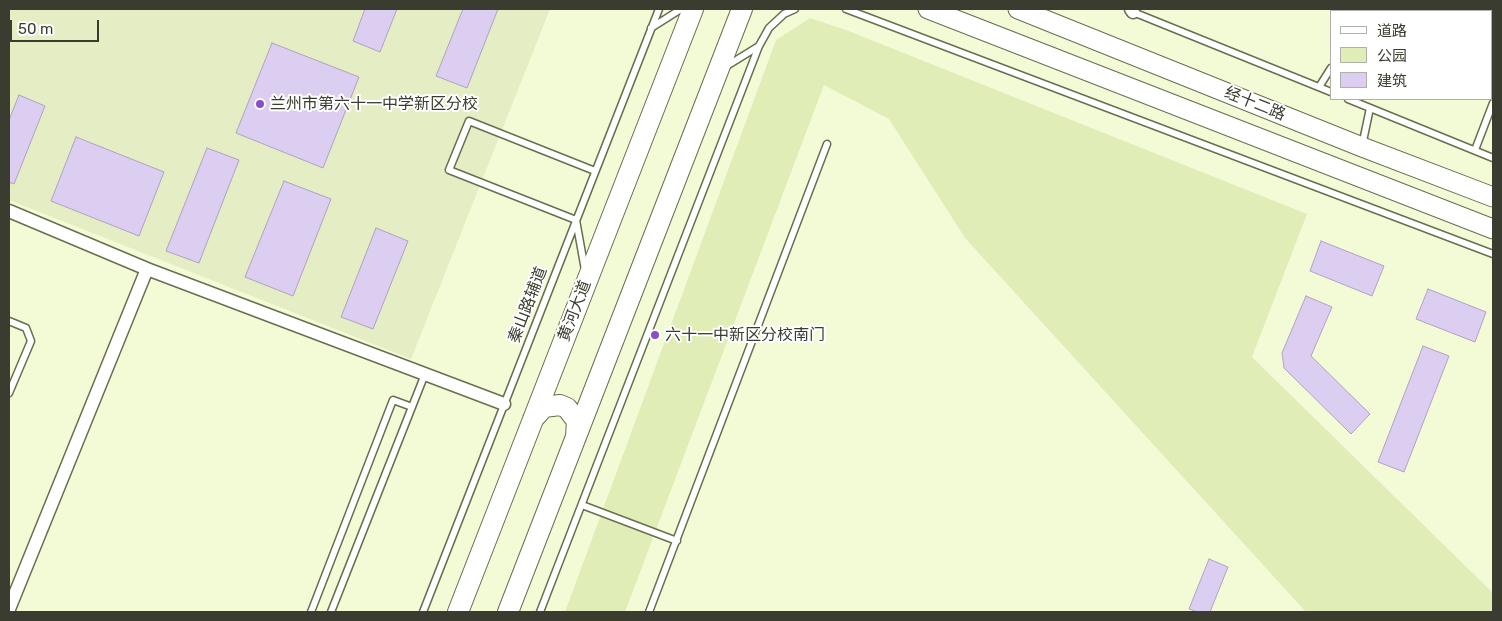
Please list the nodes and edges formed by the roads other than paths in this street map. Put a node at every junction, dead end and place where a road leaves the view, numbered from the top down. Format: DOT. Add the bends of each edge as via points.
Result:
graph roads {
  1 [pos="659,9"];
  2 [pos="681,9"];
  3 [pos="693,9"];
  4 [pos="742,9"];
  5 [pos="795,9"];
  6 [pos="846,9"];
  7 [pos="928,9"];
  8 [pos="1018,9"];
  9 [pos="1130,10"];
  10 [pos="651,28"];
  11 [pos="759,46"];
  12 [pos="1330,69"];
  13 [pos="718,71"];
  14 [pos="1318,87"];
  15 [pos="1330,92"];
  16 [pos="1350,100"];
  17 [pos="1493,101"];
  18 [pos="1370,108"];
  19 [pos="827,144"];
  20 [pos="1362,147"];
  21 [pos="1475,150"];
  22 [pos="1493,158"];
  23 [pos="595,171"];
  24 [pos="1493,197"];
  25 [pos="9,211"];
  26 [pos="576,220"];
  27 [pos="1493,229"];
  28 [pos="1493,254"];
  29 [pos="147,269"];
  30 [pos="587,282"];
  31 [pos="9,321"];
  32 [pos="425,374"];
  33 [pos="9,393"];
  34 [pos="504,404"];
  35 [pos="412,407"];
  36 [pos="533,419"];
  37 [pos="576,437"];
  38 [pos="582,505"];
  39 [pos="677,541"];
  40 [pos="9,609"];
  41 [pos="311,612"];
  42 [pos="332,612"];
  43 [pos="423,612"];
  44 [pos="458,612"];
  45 [pos="508,612"];
  46 [pos="540,612"];
  47 [pos="648,612"];
  1 -- 10 [label="lane, 秦山路辅道"];
  2 -- 10 [label="lane"];
  3 -- 30 [label="main road, 黄河大道"];
  4 -- 13 [label="main road"];
  5 -- 11 [label="lane" via="769,28"];
  6 -- 28 [label="lane"];
  7 -- 27 [label="main road"];
  8 -- 20 [label="main road, 经十二路"];
  9 -- 14 [label="lane"];
  10 -- 23 [label="lane, 秦山路辅道"];
  11 -- 13 [label="lane"];
  11 -- 38 [label="lane"];
  12 -- 14 [label="lane"];
  13 -- 37 [label="main road"];
  14 -- 15 [label="lane"];
  16 -- 18 [label="lane"];
  17 -- 21 [label="lane"];
  18 -- 20 [label="lane"];
  18 -- 21 [label="lane"];
  19 -- 39 [label="lane"];
  20 -- 24 [label="main road, 经十二路"];
  21 -- 22 [label="lane"];
  23 -- 26 [label="lane, 秦山路辅道"];
  23 -- 26 [label="lane" via="469,121 449,170"];
  25 -- 29 [label="street"];
  26 -- 30 [label="lane"];
  26 -- 34 [label="lane, 秦山路辅道"];
  29 -- 32 [label="street"];
  29 -- 40 [label="street"];
  30 -- 36 [label="main road, 黄河大道"];
  31 -- 33 [label="lane" via="26,328 31,341"];
  32 -- 34 [label="street"];
  32 -- 35 [label="lane"];
  34 -- 43 [label="lane, 秦山路辅道"];
  35 -- 41 [label="lane" via="393,400"];
  35 -- 42 [label="lane"];
  36 -- 37 [label="main road" via="544,407 567,408 577,421"];
  36 -- 44 [label="main road, 黄河大道"];
  37 -- 45 [label="main road"];
  38 -- 39 [label="lane"];
  38 -- 46 [label="lane"];
  39 -- 47 [label="lane"];
}
